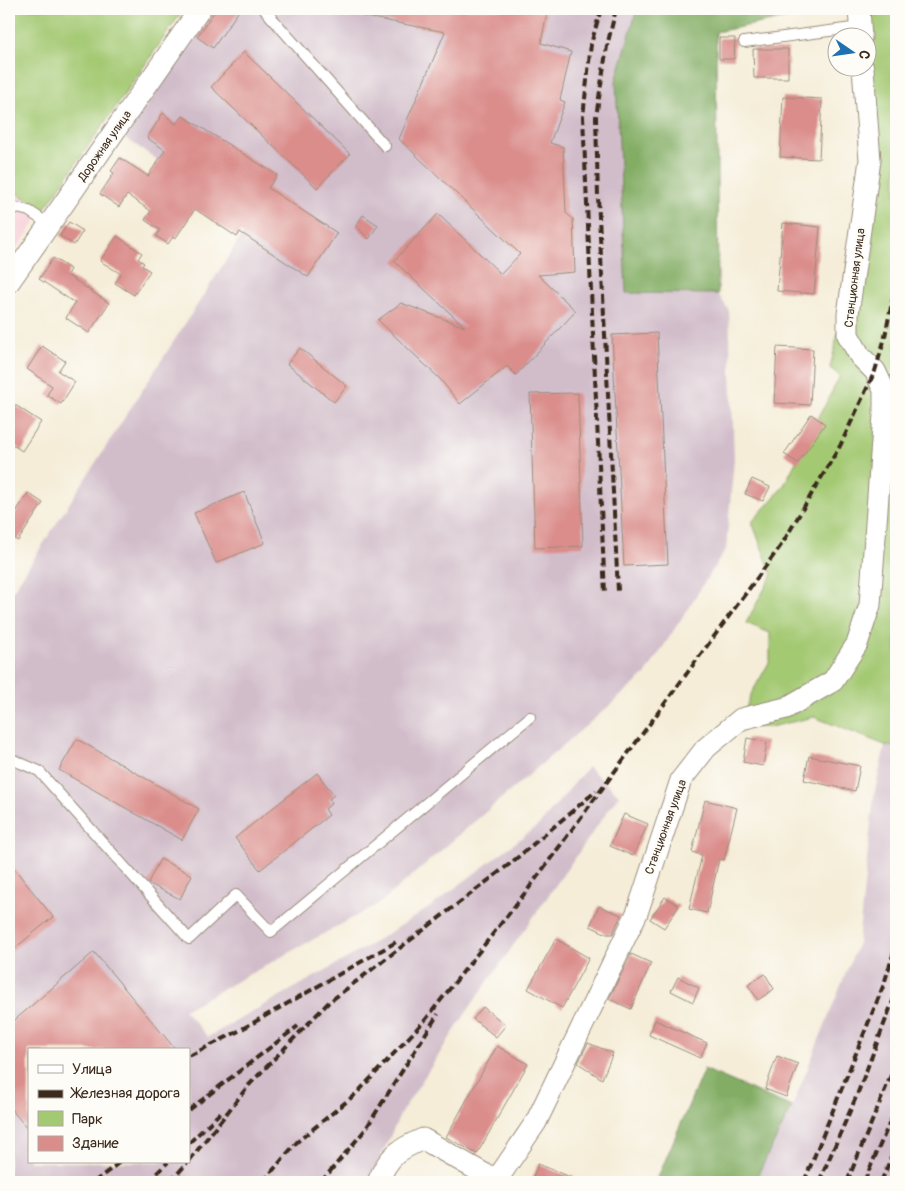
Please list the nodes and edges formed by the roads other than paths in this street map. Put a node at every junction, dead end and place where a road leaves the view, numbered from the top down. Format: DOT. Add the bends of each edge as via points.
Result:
graph roads {
  1 [pos="200,9"];
  2 [pos="264,9"];
  3 [pos="860,24"];
  4 [pos="744,42"];
  5 [pos="864,78"];
  6 [pos="385,146"];
  7 [pos="9,206"];
  8 [pos="50,225"];
  9 [pos="9,282"];
  10 [pos="530,717"];
  11 [pos="9,758"];
  12 [pos="498,1180"];
  13 [pos="378,1182"];
  1 -- 8 [label="street, Дорожная улица"];
  2 -- 6 [label="lane"];
  3 -- 4 [label="lane"];
  5 -- 12 [label="street, Станционная улица" via="870,160 848,314 848,335 860,356 875,371 884,390 870,605 857,644 833,681 786,708 742,719 706,748 681,780 637,913 536,1122"];
  7 -- 8 [label="lane" via="30,211"];
  8 -- 9 [label="street, Дорожная улица"];
  10 -- 11 [label="lane" via="271,932 236,895 189,939 39,771"];
  12 -- 13 [label="street, Станционная улица" via="424,1138 400,1148"];
}
